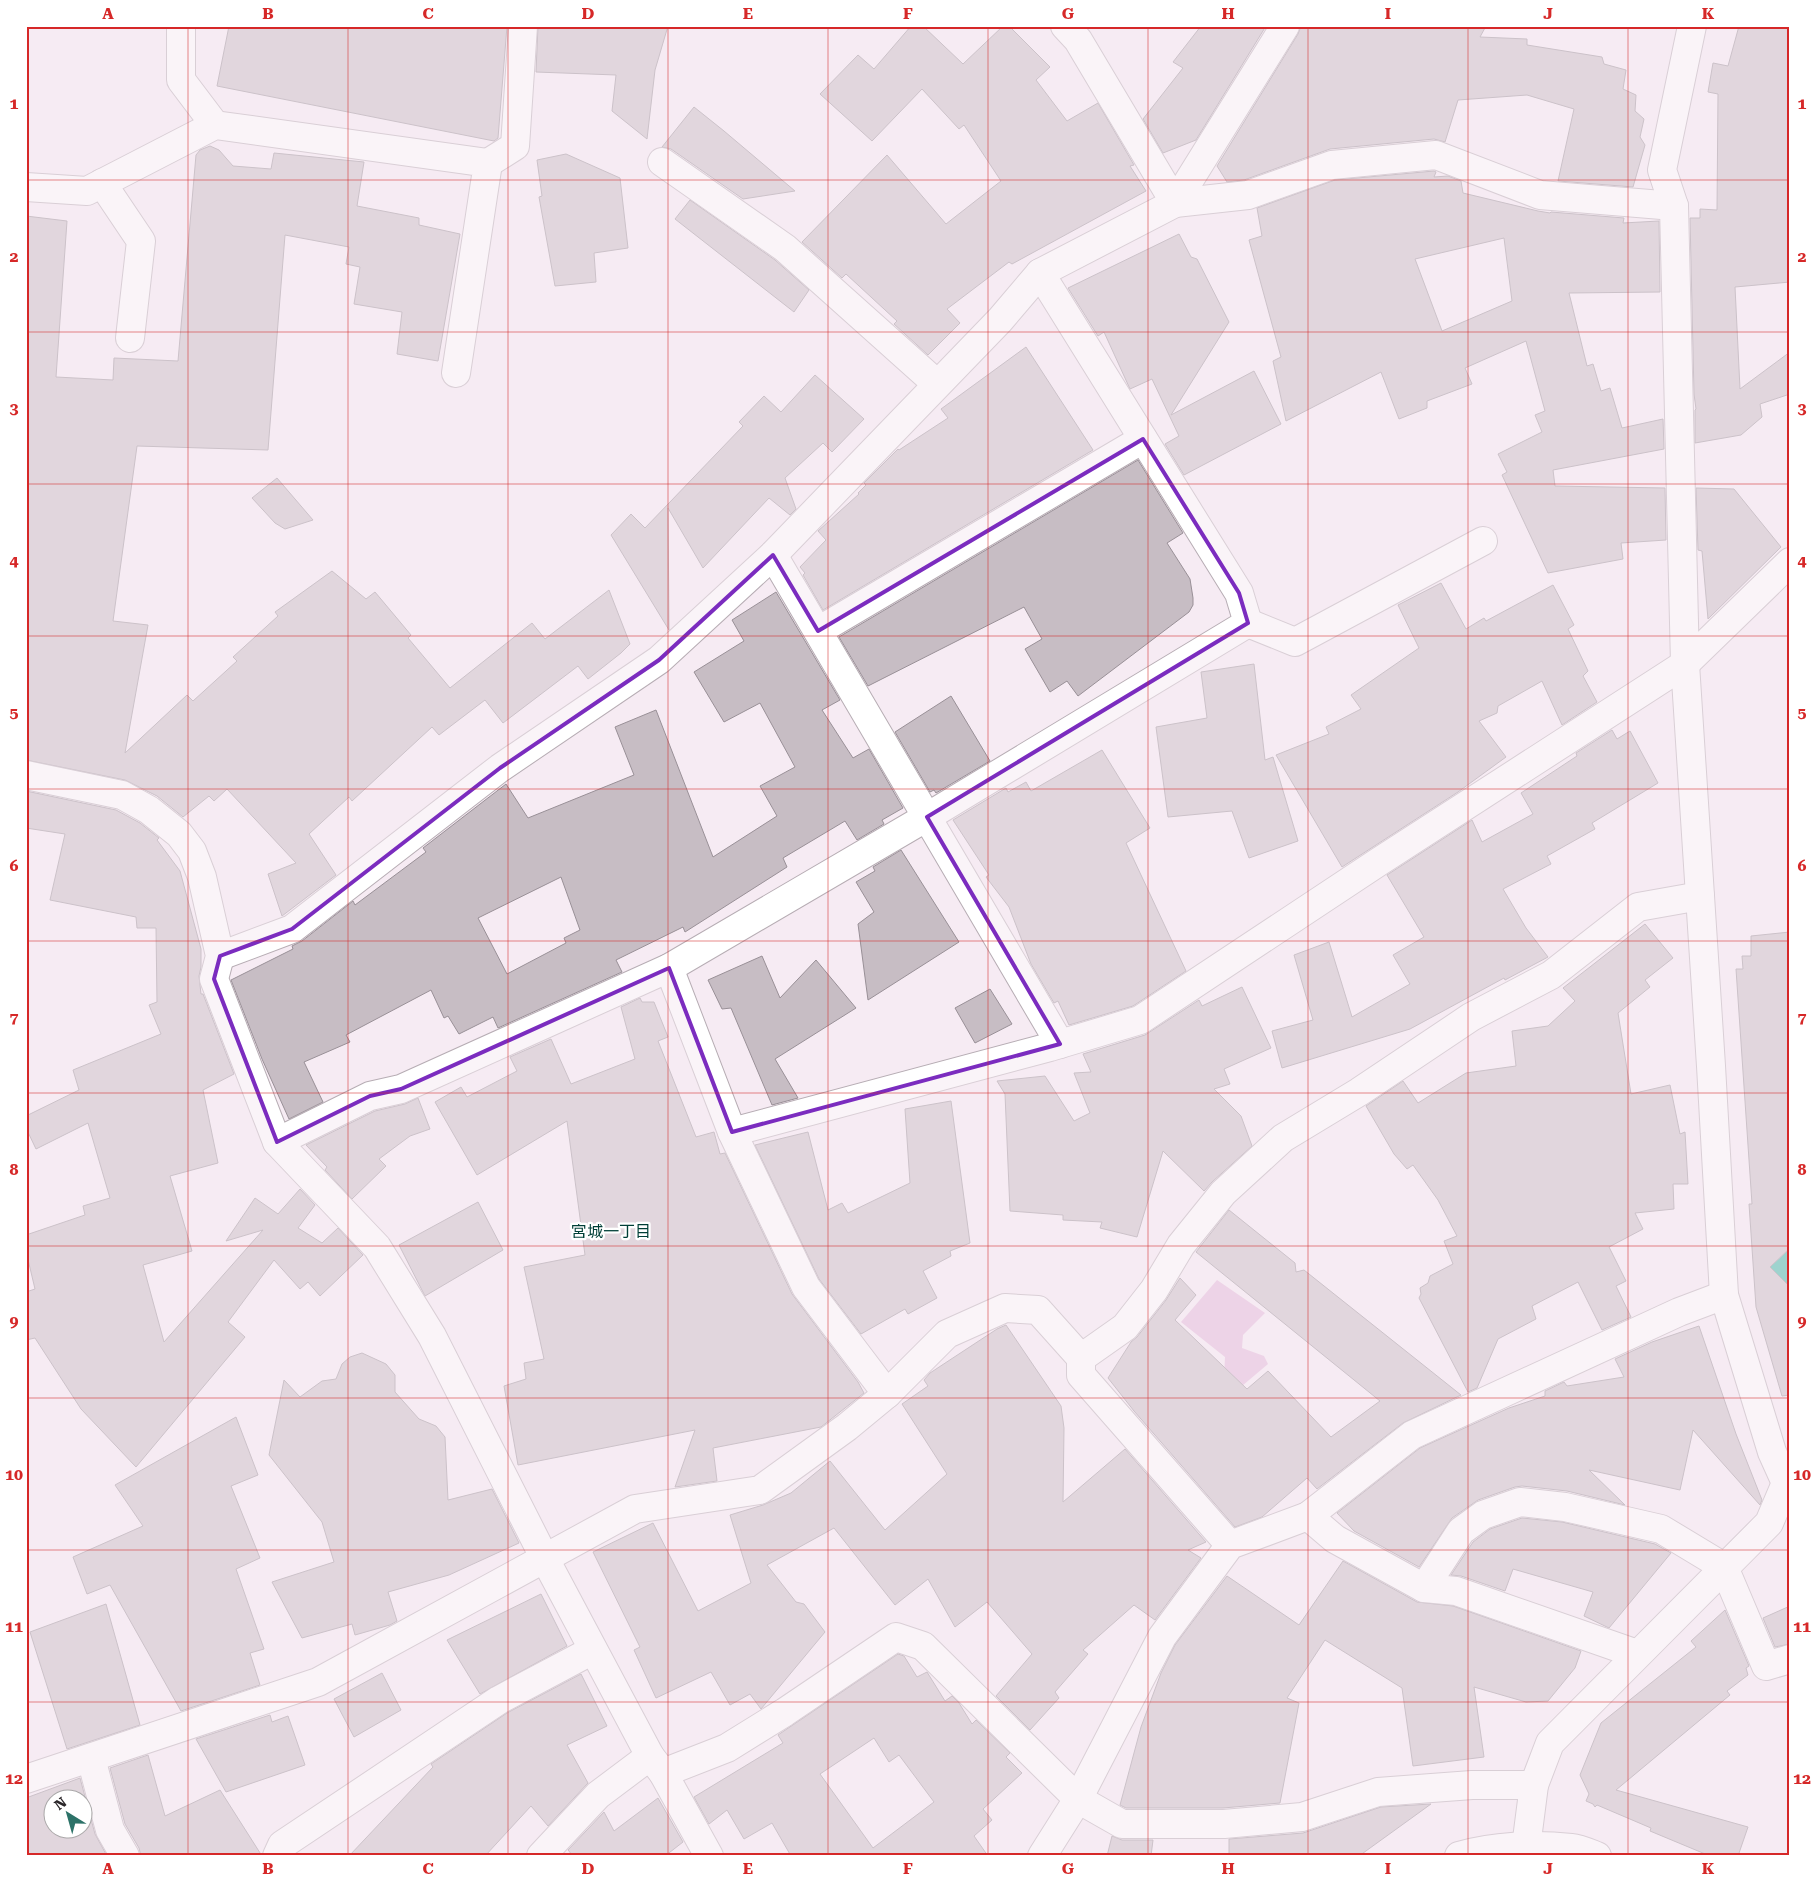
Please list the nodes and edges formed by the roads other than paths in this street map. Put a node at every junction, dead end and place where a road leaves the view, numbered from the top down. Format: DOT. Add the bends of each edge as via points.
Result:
graph roads {
  1 [pos="181,26"];
  2 [pos="523,26"];
  3 [pos="1065,26"];
  4 [pos="1285,26"];
  5 [pos="1692,26"];
  6 [pos="215,125"];
  7 [pos="662,162"];
  8 [pos="488,163"];
  9 [pos="102,183"];
  10 [pos="26,187"];
  11 [pos="1175,203"];
  12 [pos="1674,206"];
  13 [pos="1040,273"];
  14 [pos="130,338"];
  15 [pos="456,373"];
  16 [pos="937,384"];
  17 [pos="1143,439"];
  18 [pos="1483,541"];
  19 [pos="773,556"];
  20 [pos="1790,562"];
  21 [pos="1248,623"];
  22 [pos="818,631"];
  23 [pos="1685,664"];
  24 [pos="26,775"];
  25 [pos="928,817"];
  26 [pos="1700,896"];
  27 [pos="220,956"];
  28 [pos="669,968"];
  29 [pos="1060,1044"];
  30 [pos="732,1132"];
  31 [pos="277,1142"];
  32 [pos="1724,1295"];
  33 [pos="1081,1358"];
  34 [pos="887,1394"];
  35 [pos="1788,1482"];
  36 [pos="1308,1516"];
  37 [pos="1230,1545"];
  38 [pos="544,1557"];
  39 [pos="1724,1567"];
  40 [pos="1424,1588"];
  41 [pos="593,1650"];
  42 [pos="1638,1654"];
  43 [pos="1790,1659"];
  44 [pos="91,1758"];
  45 [pos="656,1765"];
  46 [pos="26,1779"];
  47 [pos="1534,1785"];
  48 [pos="1078,1800"];
  49 [pos="1526,1847"];
  50 [pos="125,1856"];
  51 [pos="277,1856"];
  52 [pos="541,1856"];
  53 [pos="709,1856"];
  54 [pos="1042,1856"];
  55 [pos="1459,1856"];
  56 [pos="1597,1856"];
  1 -- 6 [label="street" via="181,80"];
  2 -- 8 [label="street" via="516,146"];
  3 -- 11 [label="street" via="1078,40"];
  4 -- 11 [label="street"];
  5 -- 12 [label="street" via="1662,170"];
  6 -- 8 [label="street"];
  6 -- 9 [label="street"];
  7 -- 16 [label="street" via="785,248"];
  8 -- 15 [label="street"];
  9 -- 10 [label="street" via="86,191"];
  9 -- 14 [label="street" via="141,241"];
  11 -- 12 [label="street" via="1248,195 1332,165 1436,155 1540,195"];
  11 -- 13 [label="street"];
  12 -- 23 [label="street"];
  13 -- 16 [label="street" via="1000,320"];
  13 -- 17 [label="street"];
  16 -- 19 [label="street"];
  17 -- 21 [label="street" via="1239,593"];
  17 -- 22 [label="street"];
  18 -- 21 [label="street" via="1294,642"];
  19 -- 22 [label="street"];
  19 -- 27 [label="street" via="659,660 500,768 292,929"];
  20 -- 23 [label="street"];
  21 -- 25 [label="street"];
  22 -- 25 [label="street"];
  23 -- 26 [label="street"];
  23 -- 29 [label="street" via="1140,1020"];
  24 -- 27 [label="street" via="122,795 150,810 179,834 192,852 202,877"];
  25 -- 28 [label="street"];
  25 -- 29 [label="street"];
  26 -- 32 [label="street"];
  26 -- 33 [label="street" via="1638,907 1551,975 1472,1017 1360,1092 1283,1138 1223,1193 1181,1245 1154,1290 1125,1327"];
  27 -- 31 [label="street" via="214,979"];
  28 -- 30 [label="street"];
  28 -- 31 [label="street" via="401,1089 370,1096"];
  29 -- 30 [label="street"];
  30 -- 34 [label="street" via="806,1287"];
  31 -- 38 [label="street" via="377,1247 432,1336"];
  32 -- 35 [label="street" via="1772,1452"];
  32 -- 36 [label="street" via="1679,1312 1412,1435"];
  33 -- 34 [label="street" via="1038,1310 1005,1308 947,1334"];
  33 -- 37 [label="street" via="1081,1375"];
  34 -- 38 [label="street" via="760,1490 635,1509"];
  35 -- 39 [label="street" via="1769,1523"];
  36 -- 37 [label="street"];
  36 -- 40 [label="street" via="1335,1538"];
  37 -- 48 [label="street" via="1162,1637"];
  38 -- 41 [label="street"];
  38 -- 44 [label="street" via="318,1682"];
  39 -- 40 [label="street" via="1661,1529 1565,1507 1520,1502 1483,1515 1461,1531"];
  39 -- 42 [label="street"];
  39 -- 43 [label="street" via="1766,1666"];
  40 -- 42 [label="street" via="1456,1591"];
  41 -- 45 [label="street"];
  41 -- 51 [label="street" via="499,1700 282,1845"];
  42 -- 47 [label="street" via="1550,1743"];
  44 -- 46 [label="street"];
  44 -- 50 [label="street" via="110,1830"];
  45 -- 48 [label="street" via="726,1748 896,1637 923,1646"];
  45 -- 52 [label="street" via="598,1795"];
  45 -- 53 [label="street"];
  47 -- 48 [label="street" via="1472,1785 1378,1792 1302,1817 1224,1824 1122,1824"];
  47 -- 49 [label="street"];
  48 -- 54 [label="street"];
  49 -- 55 [label="street" via="1476,1851"];
  49 -- 56 [label="street" via="1572,1848"];
}
